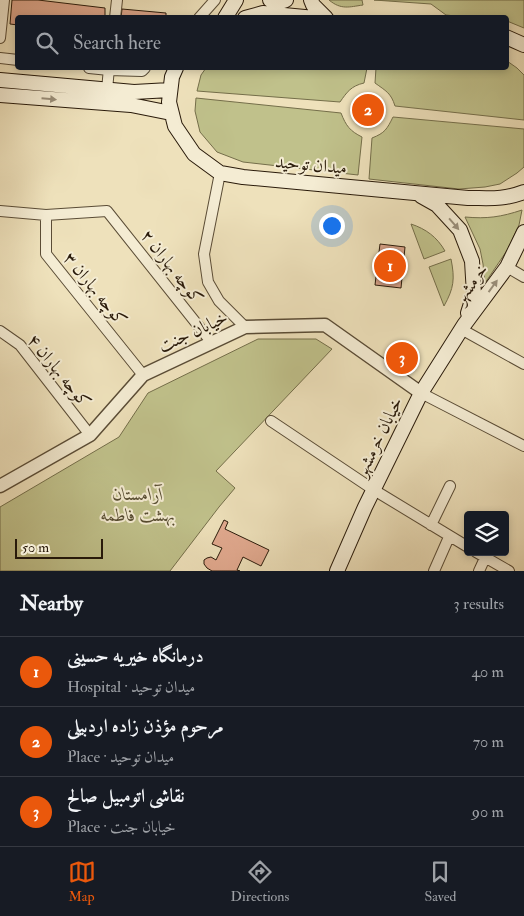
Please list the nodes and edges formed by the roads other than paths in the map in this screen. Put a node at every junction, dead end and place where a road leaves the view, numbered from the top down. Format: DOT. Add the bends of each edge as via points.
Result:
graph roads {
  1 [pos="4,0"];
  2 [pos="117,0"];
  3 [pos="215,0"];
  4 [pos="236,0"];
  5 [pos="270,0"];
  6 [pos="286,0"];
  7 [pos="310,0"];
  8 [pos="115,15"];
  9 [pos="202,15"];
  10 [pos="227,15"];
  11 [pos="256,15"];
  12 [pos="284,15"];
  13 [pos="323,15"];
  14 [pos="0,38"];
  15 [pos="509,38"];
  16 [pos="524,45"];
  17 [pos="0,58"];
  18 [pos="15,60"];
  19 [pos="109,70"];
  20 [pos="126,70"];
  21 [pos="143,70"];
  22 [pos="175,70"];
  23 [pos="0,80"];
  24 [pos="107,90"];
  25 [pos="170,90"];
  26 [pos="0,95"];
  27 [pos="171,113"];
  28 [pos="220,173"];
  29 [pos="524,192"];
  30 [pos="417,193"];
  31 [pos="0,212"];
  32 [pos="46,215"];
  33 [pos="524,232"];
  34 [pos="507,267"];
  35 [pos="524,277"];
  36 [pos="245,327"];
  37 [pos="463,327"];
  38 [pos="0,331"];
  39 [pos="212,343"];
  40 [pos="524,364"];
  41 [pos="143,375"];
  42 [pos="421,393"];
  43 [pos="271,421"];
  44 [pos="90,435"];
  45 [pos="524,446"];
  46 [pos="0,486"];
  47 [pos="450,486"];
  48 [pos="374,490"];
  49 [pos="431,525"];
  50 [pos="450,537"];
  51 [pos="464,546"];
  52 [pos="481,556"];
  53 [pos="483,556"];
  54 [pos="337,571"];
  55 [pos="434,571"];
  56 [pos="479,571"];
  57 [pos="510,571"];
  1 -- 14 [label="street"];
  2 -- 8 [label="street"];
  3 -- 9 [label="street"];
  4 -- 10 [label="main road"];
  5 -- 6 [label="main road"];
  7 -- 13 [label="main road"];
  11 -- 12 [label="main road"];
  15 -- 16 [label="main road"];
  17 -- 18 [label="street"];
  19 -- 24 [label="street"];
  20 -- 21 [label="street"];
  22 -- 25 [label="main road, میدان توحید"];
  23 -- 24 [label="main road"];
  24 -- 25 [label="main road"];
  25 -- 27 [label="main road, میدان توحید"];
  26 -- 27 [label="main road, one-way" via="131,105"];
  27 -- 28 [label="main road, میدان توحید" via="175,126 194,154"];
  28 -- 30 [label="main road, میدان توحید"];
  28 -- 36 [label="street" via="204,254 208,282 219,301"];
  29 -- 30 [label="main road, میدان توحید" via="495,198"];
  30 -- 37 [label="main road, خرمشهر, one-way" via="437,205 460,230 472,261 474,294"];
  31 -- 32 [label="street"];
  32 -- 39 [label="street, کوچه بهاران ۲" via="107,211"];
  32 -- 41 [label="street, کوچه بهاران ۳" via="46,254"];
  33 -- 34 [label="main road, خرمشهر"];
  34 -- 35 [label="street"];
  37 -- 34 [label="main road, خرمشهر, one-way"];
  36 -- 39 [label="street, خیابان جنت"];
  36 -- 42 [label="street, خیابان جنت" via="325,325"];
  37 -- 40 [label="street"];
  37 -- 42 [label="main road, خیابان خرمشهر"];
  38 -- 44 [label="street, کوچه بهاران ۴" via="20,345"];
  39 -- 41 [label="street, خیابان جنت"];
  41 -- 44 [label="street, خیابان جنت"];
  42 -- 45 [label="street"];
  42 -- 48 [label="main road, خیابان خرمشهر"];
  43 -- 48 [label="street"];
  44 -- 46 [label="street, خیابان جنت"];
  47 -- 49 [label="street"];
  48 -- 49 [label="street"];
  48 -- 54 [label="main road, خیابان خرمشهر"];
  49 -- 50 [label="street"];
  50 -- 51 [label="street"];
  50 -- 55 [label="street"];
  52 -- 56 [label="street"];
  53 -- 57 [label="street"];
}
